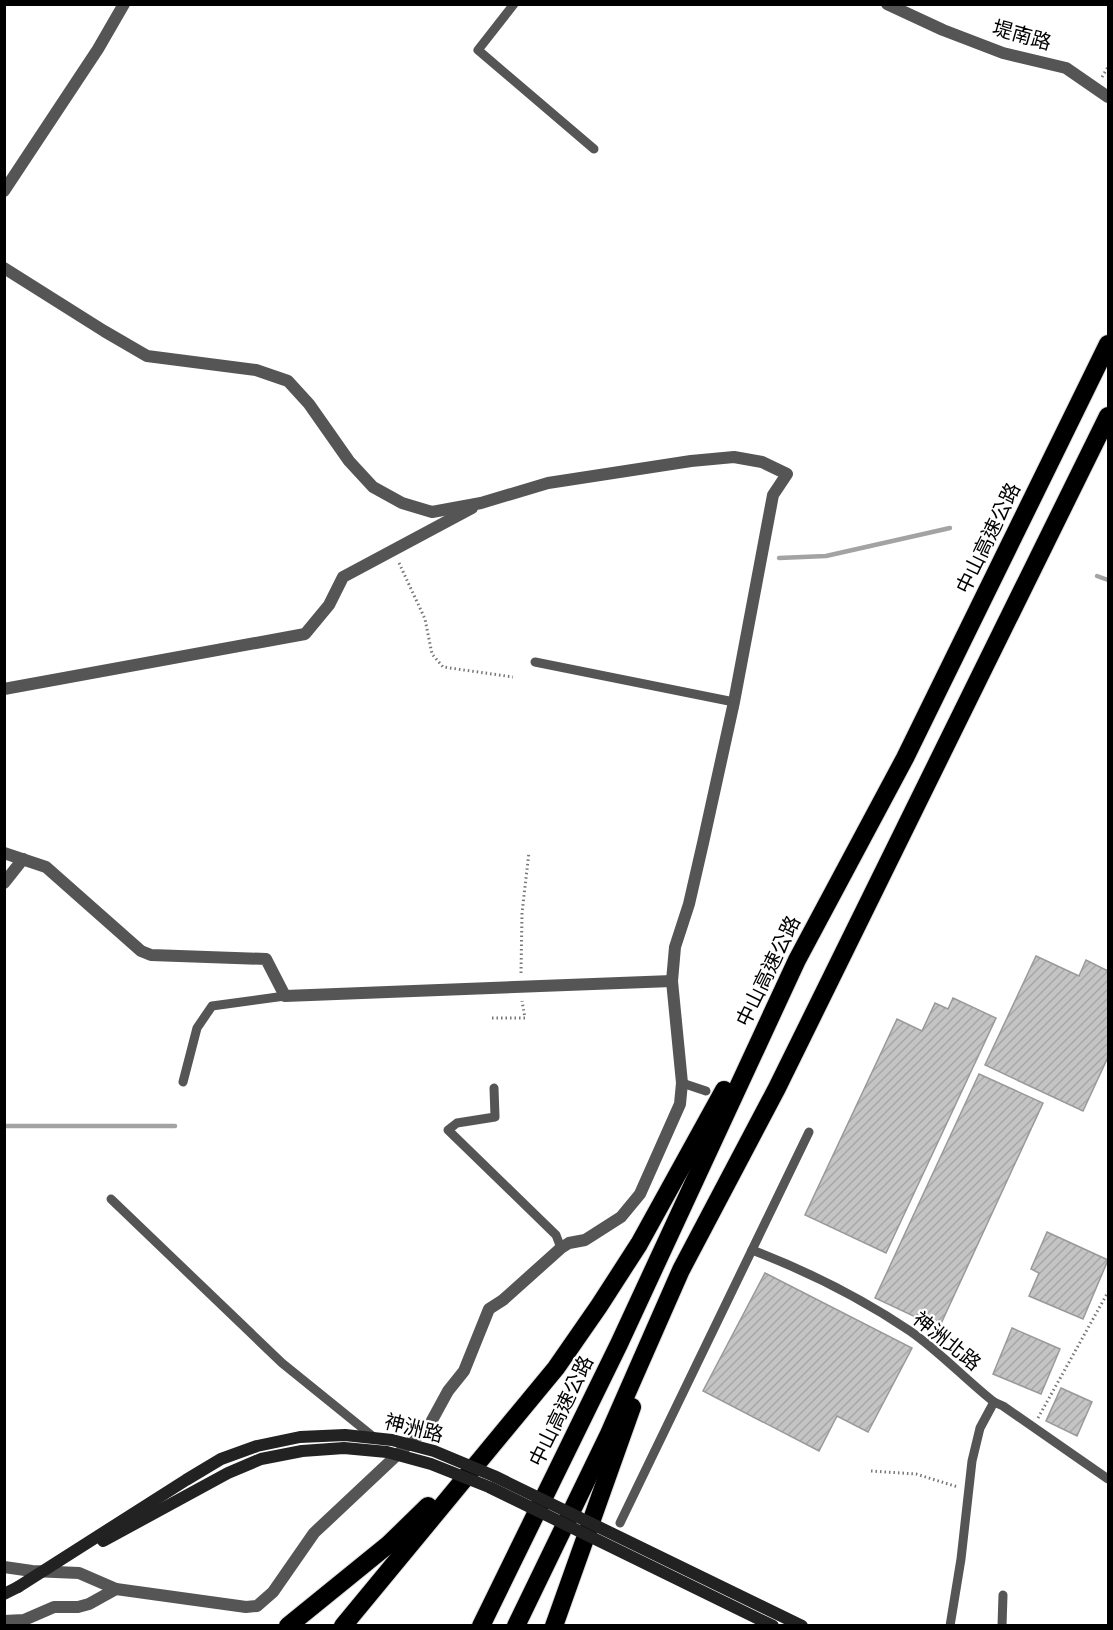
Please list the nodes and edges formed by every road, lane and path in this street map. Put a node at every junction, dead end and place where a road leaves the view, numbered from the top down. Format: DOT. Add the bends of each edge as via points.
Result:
graph roads {
  1 [pos="124,4"];
  2 [pos="514,4"];
  3 [pos="887,4"];
  4 [pos="1108,97"];
  5 [pos="594,149"];
  6 [pos="4,191"];
  7 [pos="4,268"];
  8 [pos="1108,344"];
  9 [pos="1108,416"];
  10 [pos="482,503"];
  11 [pos="393,550"];
  12 [pos="535,662"];
  13 [pos="513,677"];
  14 [pos="4,689"];
  15 [pos="734,702"];
  16 [pos="530,852"];
  17 [pos="4,853"];
  18 [pos="23,859"];
  19 [pos="4,883"];
  20 [pos="796,960"];
  21 [pos="672,981"];
  22 [pos="521,988"];
  23 [pos="285,996"];
  24 [pos="492,1018"];
  25 [pos="183,1082"];
  26 [pos="682,1083"];
  27 [pos="494,1088"];
  28 [pos="706,1091"];
  29 [pos="809,1132"];
  30 [pos="111,1199"];
  31 [pos="561,1248"];
  32 [pos="752,1250"];
  33 [pos="681,1270"];
  34 [pos="1108,1292"];
  35 [pos="994,1402"];
  36 [pos="1032,1428"];
  37 [pos="504,1432"];
  38 [pos="395,1455"];
  39 [pos="871,1471"];
  40 [pos="1108,1479"];
  41 [pos="968,1490"];
  42 [pos="620,1522"];
  43 [pos="4,1567"];
  44 [pos="18,1587"];
  45 [pos="116,1589"];
  46 [pos="4,1594"];
  47 [pos="1003,1596"];
  48 [pos="4,1620"];
  49 [pos="344,1623"];
  50 [pos="288,1626"];
  51 [pos="481,1626"];
  52 [pos="516,1626"];
  53 [pos="554,1626"];
  54 [pos="773,1626"];
  55 [pos="802,1626"];
  56 [pos="950,1626"];
  57 [pos="1002,1626"];
  1 -- 6 [label="street"];
  2 -- 5 [label="lane" via="478,50"];
  3 -- 4 [label="street, 堤南路" via="1003,53 1066,68"];
  7 -- 10 [label="street" via="147,356 256,370 288,381 349,462 373,487 402,504 432,512"];
  8 -- 20 [label="highway, 中山高速公路" via="905,758"];
  9 -- 33 [label="highway" via="777,1088"];
  10 -- 11 [label="street"];
  10 -- 15 [label="street" via="549,483 691,461 734,457 762,462 787,474 773,495"];
  11 -- 13 [label="path" via="425,619 432,654 443,668"];
  11 -- 14 [label="street" via="343,577 329,605 305,634"];
  12 -- 15 [label="lane"];
  15 -- 21 [label="street" via="704,843 675,946"];
  16 -- 22 [label="path" via="522,913"];
  17 -- 18 [label="street"];
  18 -- 19 [label="street"];
  18 -- 23 [label="street" via="46,867 141,951 151,955 266,959"];
  20 -- 37 [label="highway" via="639,1244 556,1368"];
  20 -- 51 [label="highway, 中山高速公路" via="619,1344"];
  21 -- 22 [label="street"];
  21 -- 26 [label="street"];
  22 -- 23 [label="street"];
  22 -- 24 [label="path" via="525,1018"];
  23 -- 25 [label="lane" via="212,1006 197,1028"];
  26 -- 28 [label="lane"];
  26 -- 31 [label="street" via="680,1104 640,1194 621,1217 585,1240"];
  27 -- 31 [label="lane" via="495,1117 457,1123 448,1130 556,1235"];
  29 -- 32 [label="lane"];
  30 -- 38 [label="lane" via="282,1363"];
  31 -- 38 [label="street" via="489,1309 464,1371 430,1424"];
  32 -- 35 [label="lane, 神洲北路" via="814,1276 892,1320"];
  32 -- 42 [label="lane"];
  33 -- 52 [label="highway" via="608,1436"];
  33 -- 53 [label="highway"];
  34 -- 36 [label="path"];
  35 -- 36 [label="lane, 神洲北路"];
  35 -- 41 [label="lane" via="980,1428"];
  36 -- 40 [label="lane, 神洲北路"];
  37 -- 49 [label="highway"];
  37 -- 50 [label="highway" via="388,1544"];
  38 -- 45 [label="street" via="314,1533 273,1592 257,1606"];
  39 -- 41 [label="path" via="916,1474"];
  41 -- 56 [label="lane"];
  43 -- 45 [label="street" via="79,1573"];
  44 -- 46 [label="street, 神洲路"];
  44 -- 54 [label="street, 神洲路, bridge" via="228,1473 261,1459 344,1448 387,1452 479,1483"];
  44 -- 55 [label="street, 神洲路, bridge" via="221,1460 257,1446 300,1437 345,1435 392,1440 474,1467"];
  45 -- 48 [label="street" via="89,1604 54,1607 24,1620"];
  47 -- 57 [label="lane"];
}
